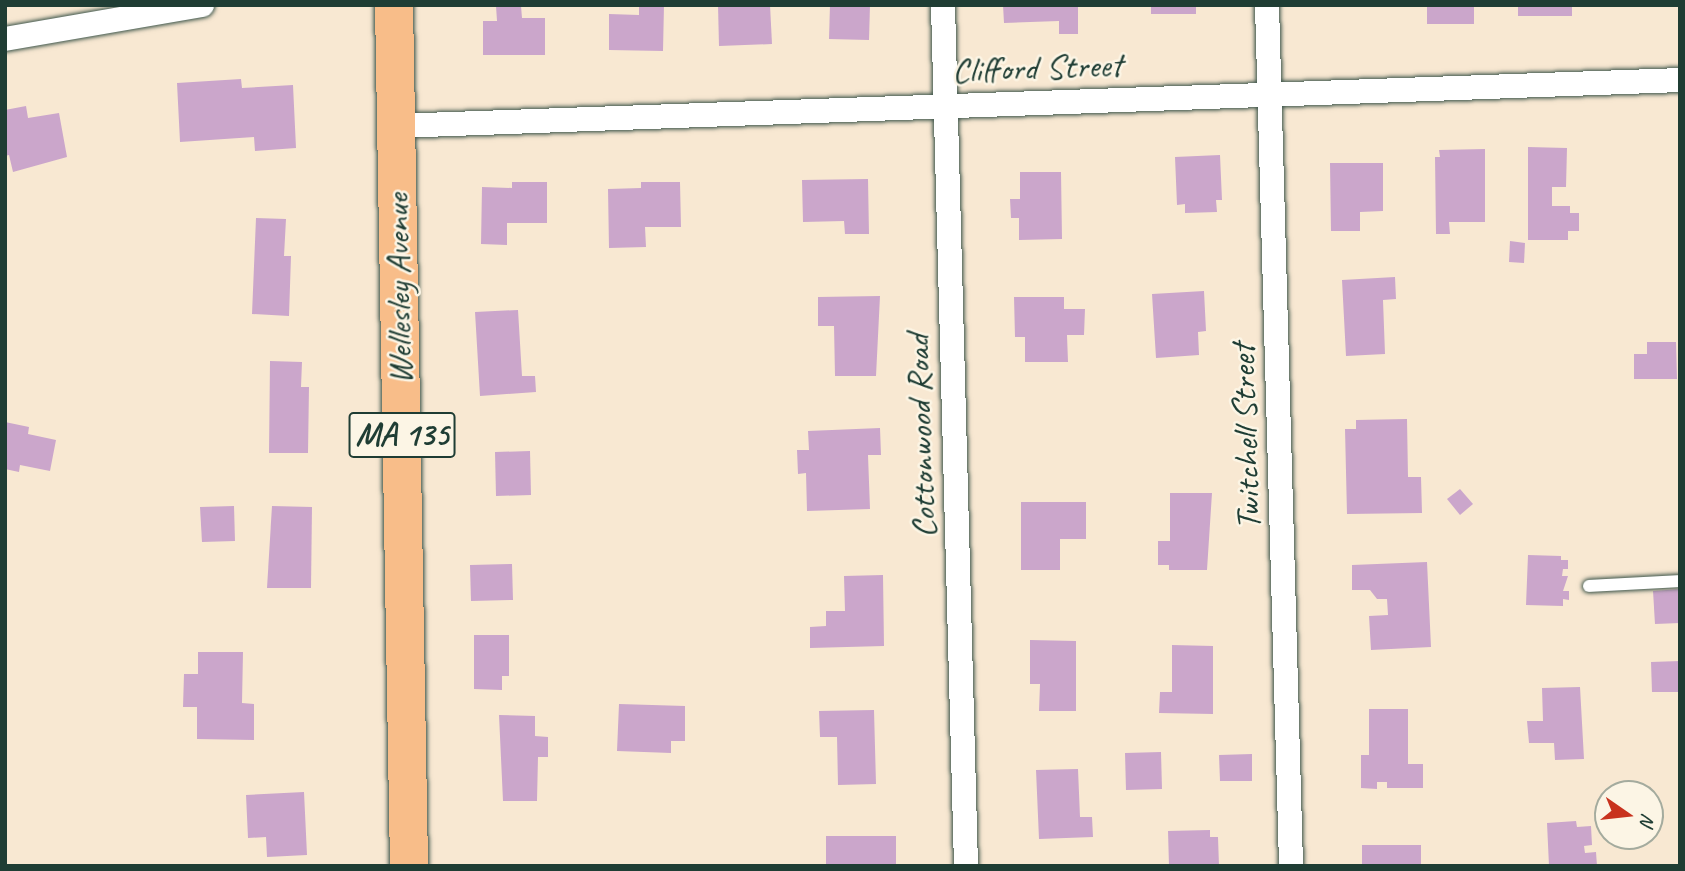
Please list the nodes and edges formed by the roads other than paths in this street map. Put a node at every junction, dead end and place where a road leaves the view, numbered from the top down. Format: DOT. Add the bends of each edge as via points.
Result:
graph roads {
  1 [pos="202,5"];
  2 [pos="394,5"];
  3 [pos="943,5"];
  4 [pos="1268,5"];
  5 [pos="5,40"];
  6 [pos="1680,80"];
  7 [pos="1270,94"];
  8 [pos="946,106"];
  9 [pos="396,126"];
  10 [pos="1680,581"];
  11 [pos="1589,586"];
  12 [pos="409,866"];
  13 [pos="966,866"];
  14 [pos="1291,866"];
  1 -- 5 [label="street"];
  2 -- 9 [label="main road, Wellesley Avenue / MA 135"];
  3 -- 8 [label="street, Cottonwood Road"];
  4 -- 7 [label="street, Twitchell Street"];
  6 -- 7 [label="street, Clifford Street"];
  7 -- 8 [label="street, Clifford Street"];
  7 -- 14 [label="street, Twitchell Street"];
  8 -- 9 [label="street, Clifford Street"];
  8 -- 13 [label="street, Cottonwood Road"];
  9 -- 12 [label="main road, Wellesley Avenue / MA 135"];
  10 -- 11 [label="lane"];
}
